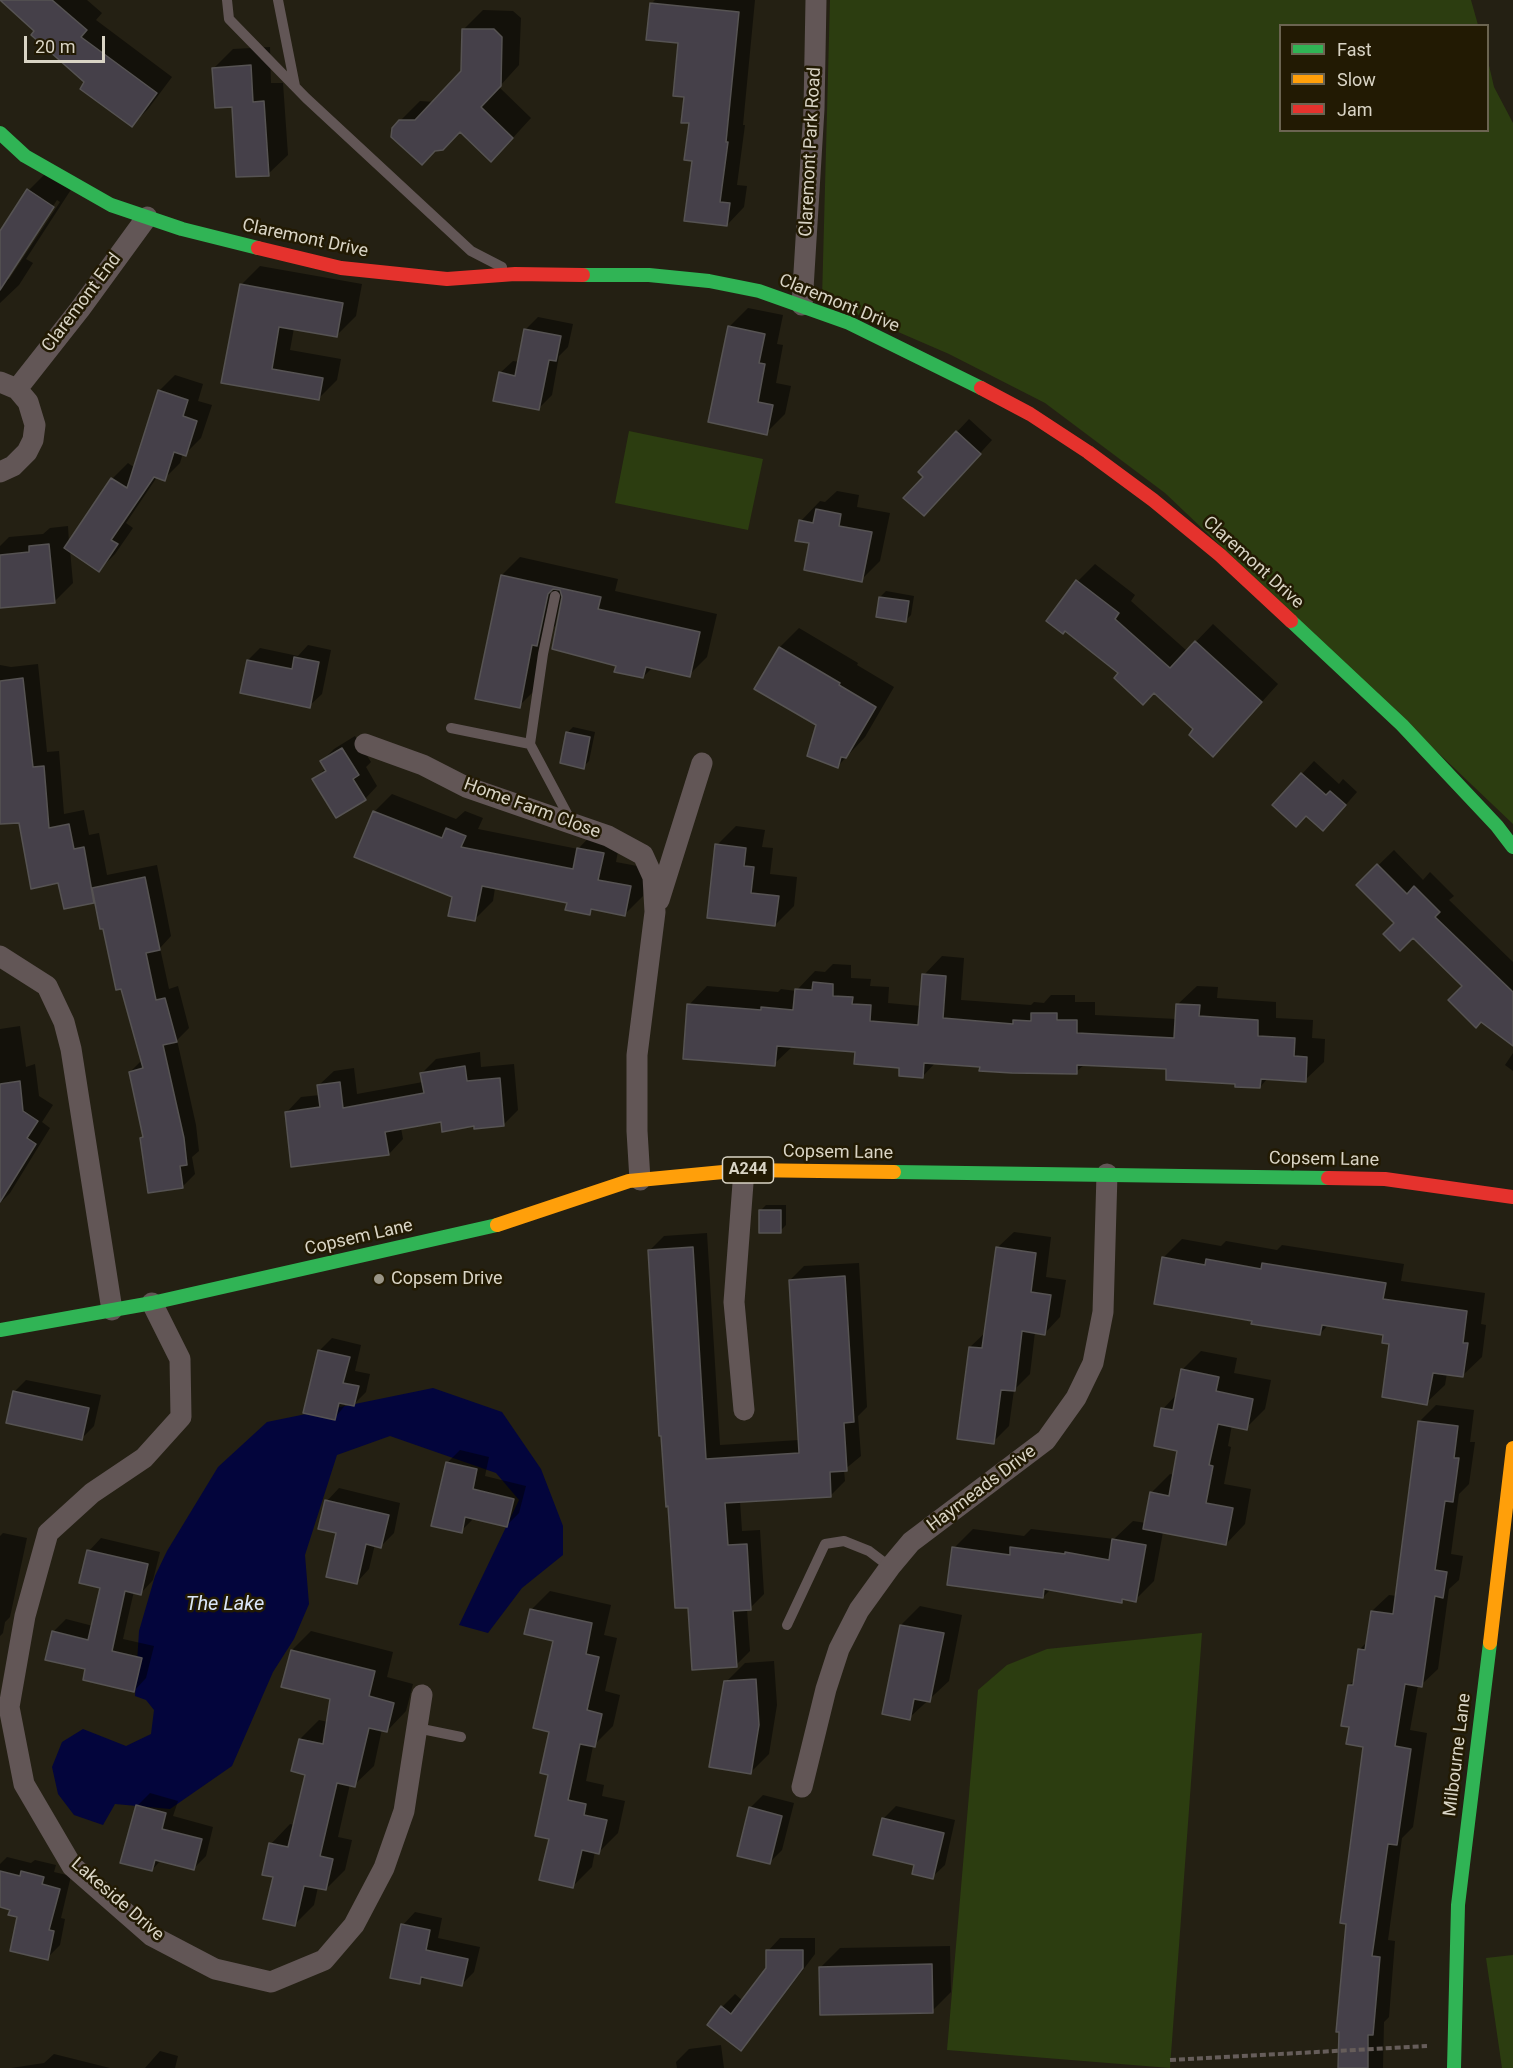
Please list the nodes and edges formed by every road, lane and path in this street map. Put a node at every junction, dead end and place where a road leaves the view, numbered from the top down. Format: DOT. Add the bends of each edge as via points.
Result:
graph roads {
  1 [pos="227,0"];
  2 [pos="278,0"];
  3 [pos="816,0"];
  4 [pos="295,86"];
  5 [pos="0,133"];
  6 [pos="147,217"];
  7 [pos="515,274"];
  8 [pos="802,305"];
  9 [pos="8,385"];
  10 [pos="0,472"];
  11 [pos="555,596"];
  12 [pos="451,729"];
  13 [pos="365,744"];
  14 [pos="530,744"];
  15 [pos="702,763"];
  16 [pos="572,824"];
  17 [pos="1513,848"];
  18 [pos="655,912"];
  19 [pos="0,956"];
  20 [pos="744,1170"];
  21 [pos="1107,1174"];
  22 [pos="640,1180"];
  23 [pos="1513,1197"];
  24 [pos="152,1303"];
  25 [pos="112,1310"];
  26 [pos="0,1330"];
  27 [pos="744,1410"];
  28 [pos="1513,1448"];
  29 [pos="1509,1518"];
  30 [pos="890,1567"];
  31 [pos="787,1624"];
  32 [pos="422,1695"];
  33 [pos="417,1728"];
  34 [pos="461,1737"];
  35 [pos="802,1787"];
  36 [pos="1455,2046"];
  37 [pos="1170,2060"];
  38 [pos="1454,2068"];
  1 -- 4 [label="lane" via="229,19"];
  2 -- 4 [label="lane"];
  3 -- 8 [label="street, Claremont Park Road" via="814,109"];
  4 -- 7 [label="lane" via="471,251"];
  5 -- 6 [label="street, Claremont Drive" via="25,156 111,205"];
  6 -- 7 [label="street, Claremont Drive" via="341,268 447,279"];
  6 -- 9 [label="street, Claremont End" via="80,309"];
  7 -- 8 [label="street, Claremont Drive" via="649,275 709,281"];
  8 -- 17 [label="street, Claremont Drive" via="889,342 1030,414 1153,500 1220,555 1402,725"];
  9 -- 10 [label="street, Claremont End" via="28,402 35,425 27,452"];
  11 -- 14 [label="lane"];
  12 -- 14 [label="lane"];
  13 -- 16 [label="street, Home Farm Close" via="423,765 466,787"];
  14 -- 16 [label="lane"];
  15 -- 18 [label="street, Home Farm Close"];
  16 -- 18 [label="street, Home Farm Close" via="608,836 643,855 653,877"];
  18 -- 22 [label="street, Home Farm Close" via="638,1055"];
  19 -- 25 [label="street" via="47,986 63,1022 71,1049"];
  20 -- 21 [label="street, Copsem Lane / A244"];
  20 -- 22 [label="street, Copsem Lane / A244"];
  20 -- 27 [label="street" via="734,1302"];
  21 -- 23 [label="street, Copsem Lane / A244" via="1385,1179"];
  21 -- 30 [label="street, Haymeads Drive" via="1103,1312 1093,1363 1076,1398 1046,1440 911,1542"];
  22 -- 24 [label="street, Copsem Lane / A244" via="490,1227"];
  24 -- 25 [label="street, Copsem Lane / A244"];
  24 -- 33 [label="street, Lakeside Drive" via="180,1359 181,1417 144,1458 92,1493 48,1533 25,1616 9,1707 24,1784 72,1866 152,1936 215,1969 272,1982 324,1960 354,1926 384,1868 404,1810"];
  25 -- 26 [label="street, Copsem Lane / A244"];
  28 -- 29 [label="street, Milbourne Lane"];
  29 -- 36 [label="street, Milbourne Lane" via="1458,1905"];
  30 -- 31 [label="lane" via="868,1551 844,1541 825,1544"];
  30 -- 35 [label="street, Haymeads Drive" via="859,1610 839,1649"];
  32 -- 33 [label="street, Lakeside Drive"];
  33 -- 34 [label="lane"];
  36 -- 37 [label="path"];
  36 -- 38 [label="street, Milbourne Lane"];
}
